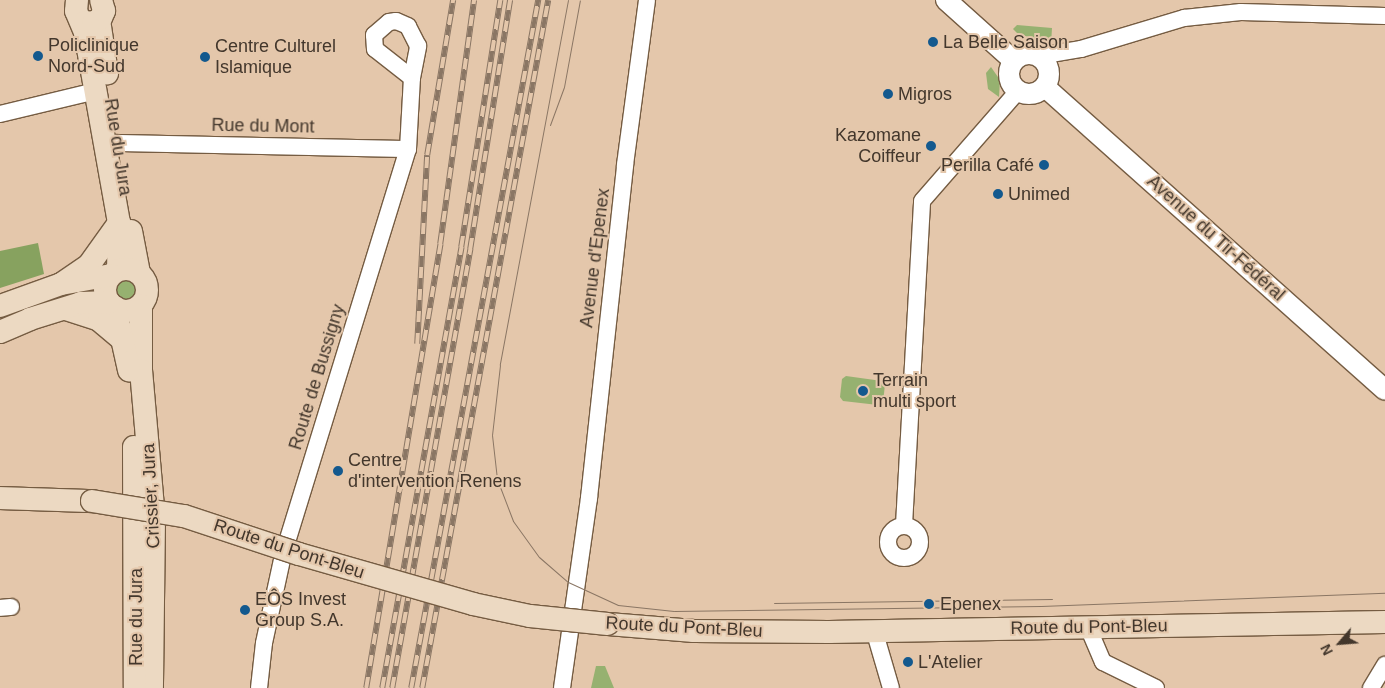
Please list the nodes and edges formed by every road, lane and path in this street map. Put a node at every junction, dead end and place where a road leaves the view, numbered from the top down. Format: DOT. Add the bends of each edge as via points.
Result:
graph roads {
  1 [pos="647,0"];
  2 [pos="946,0"];
  3 [pos="1305,6"];
  4 [pos="90,10"];
  5 [pos="1385,16"];
  6 [pos="1039,56"];
  7 [pos="1014,61"];
  8 [pos="412,78"];
  9 [pos="1045,87"];
  10 [pos="96,91"];
  11 [pos="1018,91"];
  12 [pos="0,114"];
  13 [pos="116,143"];
  14 [pos="408,149"];
  15 [pos="119,223"];
  16 [pos="123,273"];
  17 [pos="62,284"];
  18 [pos="112,305"];
  19 [pos="141,305"];
  20 [pos="0,306"];
  21 [pos="66,309"];
  22 [pos="0,332"];
  23 [pos="124,341"];
  24 [pos="1385,390"];
  25 [pos="0,498"];
  26 [pos="904,525"];
  27 [pos="1385,622"];
  28 [pos="1088,627"];
  29 [pos="874,630"];
  30 [pos="1385,665"];
  31 [pos="135,688"];
  32 [pos="152,688"];
  33 [pos="259,688"];
  34 [pos="562,688"];
  35 [pos="891,688"];
  36 [pos="1156,688"];
  37 [pos="1371,688"];
  1 -- 34 [label="street, Avenue d'Epenex" via="625,164 586,522"];
  2 -- 7 [label="street"];
  3 -- 5 [label="street"];
  3 -- 6 [label="street" via="1184,18 1080,49"];
  4 -- 10 [label="main road, Rue du Jura"];
  4 -- 13 [label="main road, Rue du Jura"];
  6 -- 7 [label="street" via="1026,54"];
  6 -- 9 [label="street" via="1049,70"];
  7 -- 11 [label="street" via="1009,76"];
  8 -- 14 [label="street, Route de Bussigny"];
  9 -- 11 [label="street" via="1034,94"];
  9 -- 24 [label="street, Avenue du Tir-Fédéral"];
  10 -- 12 [label="street"];
  10 -- 15 [label="main road, Rue du Jura"];
  11 -- 26 [label="street" via="922,201"];
  13 -- 14 [label="street, Rue du Mont"];
  13 -- 16 [label="main road, Rue du Jura"];
  14 -- 33 [label="street, Route de Bussigny" via="283,555 264,643"];
  15 -- 16 [label="main road, Rue du Jura"];
  15 -- 17 [label="main road" via="89,264"];
  16 -- 17 [label="main road"];
  16 -- 18 [label="main road" via="105,291"];
  16 -- 19 [label="main road" via="147,286"];
  17 -- 20 [label="main road"];
  18 -- 19 [label="main road" via="128,311"];
  18 -- 21 [label="main road" via="80,304"];
  18 -- 23 [label="main road, Rue du Jura"];
  19 -- 32 [label="main road, Crissier, Jura" via="141,362 154,519"];
  21 -- 22 [label="main road"];
  21 -- 23 [label="main road" via="99,320"];
  23 -- 31 [label="main road, Rue du Jura" via="136,484"];
  25 -- 29 [label="main road, Route du Pont-Bleu, bridge" via="92,501 184,516 299,554 473,604 530,616 694,631"];
  27 -- 28 [label="main road, Route du Pont-Bleu"];
  28 -- 29 [label="main road, Route du Pont-Bleu"];
  28 -- 36 [label="street" via="1104,662"];
  29 -- 35 [label="street"];
  30 -- 37 [label="street"];
}
